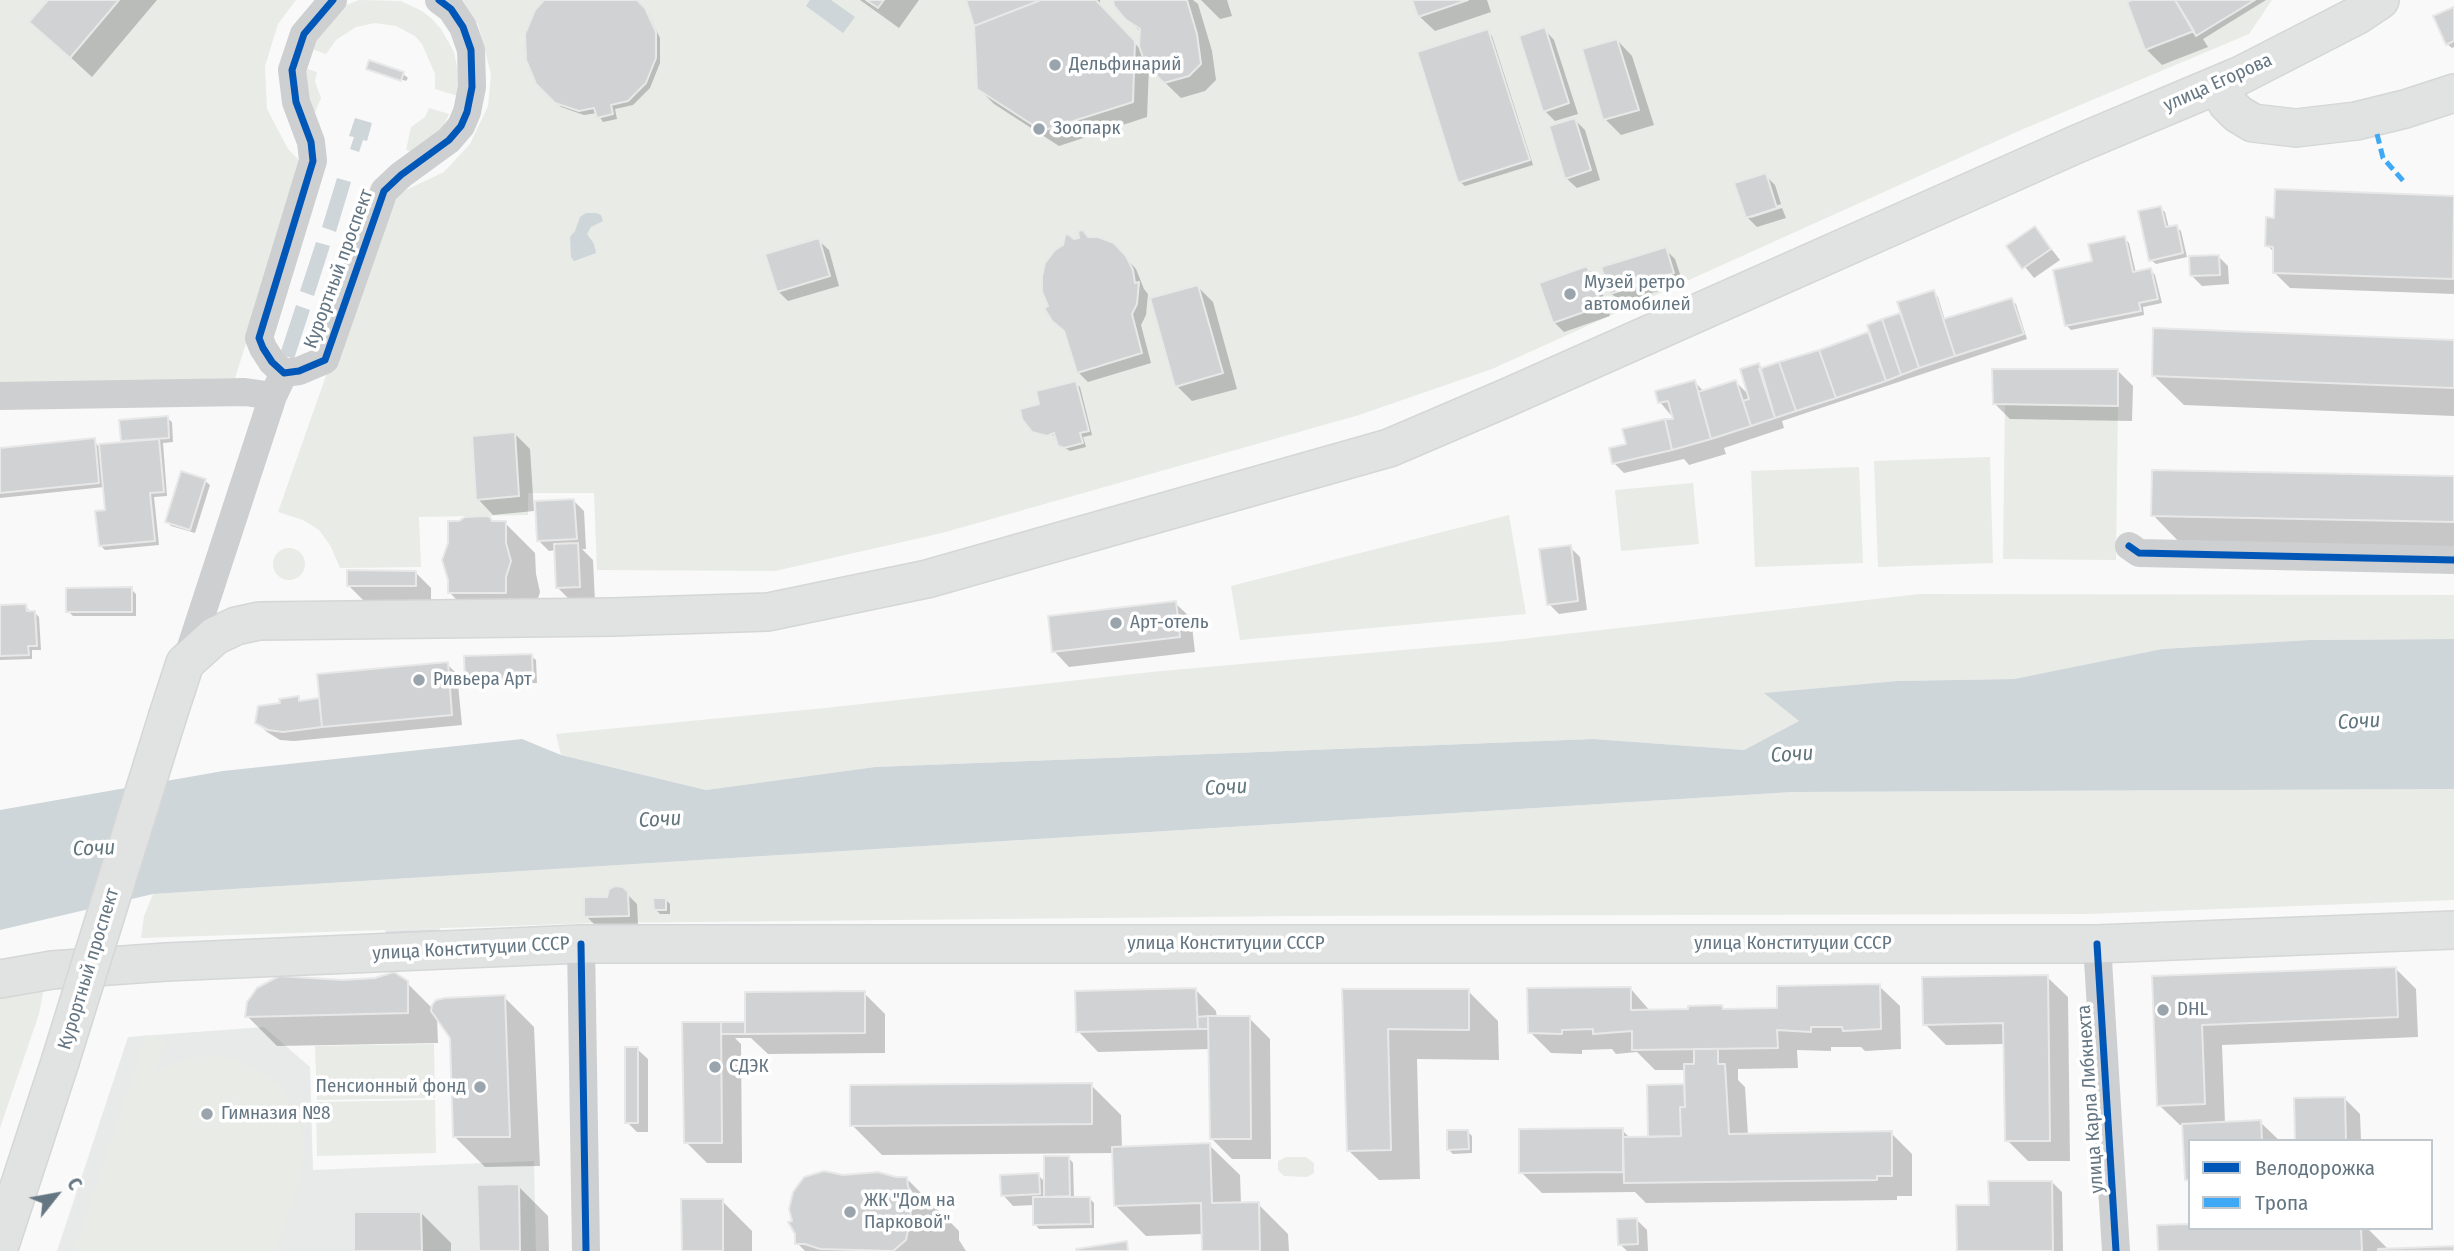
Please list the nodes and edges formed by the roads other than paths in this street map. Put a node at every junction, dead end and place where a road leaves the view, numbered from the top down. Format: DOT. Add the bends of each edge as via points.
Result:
graph roads {
  1 [pos="333,0"];
  2 [pos="439,0"];
  3 [pos="2401,0"];
  4 [pos="2368,8"];
  5 [pos="2218,85"];
  6 [pos="2454,93"];
  7 [pos="278,385"];
  8 [pos="0,396"];
  9 [pos="2129,546"];
  10 [pos="2454,560"];
  11 [pos="185,663"];
  12 [pos="2454,930"];
  13 [pos="581,944"];
  14 [pos="2097,944"];
  15 [pos="0,979"];
  16 [pos="0,1245"];
  17 [pos="586,1251"];
  18 [pos="2116,1251"];
  1 -- 7 [label="street" via="304,34 292,70 313,161 259,338"];
  2 -- 7 [label="street, Курортный проспект" via="451,9 471,50 467,112 449,140 384,191 325,360"];
  3 -- 4 [label="street"];
  4 -- 5 [label="main road, улица Егорова"];
  5 -- 6 [label="main road" via="2227,103 2253,123 2296,128 2356,121"];
  5 -- 11 [label="main road, улица Егорова" via="1389,447 927,579 768,612 258,621 215,636"];
  7 -- 8 [label="street" via="245,393"];
  7 -- 11 [label="street, Курортный проспект"];
  9 -- 10 [label="street" via="2139,553"];
  11 -- 16 [label="main road, Курортный проспект, bridge"];
  12 -- 14 [label="main road, улица Конституции СССР"];
  13 -- 14 [label="main road, улица Конституции СССР"];
  13 -- 15 [label="main road, улица Конституции СССР" via="166,961"];
  13 -- 17 [label="street"];
  14 -- 18 [label="street, улица Карла Либкнехта"];
}
